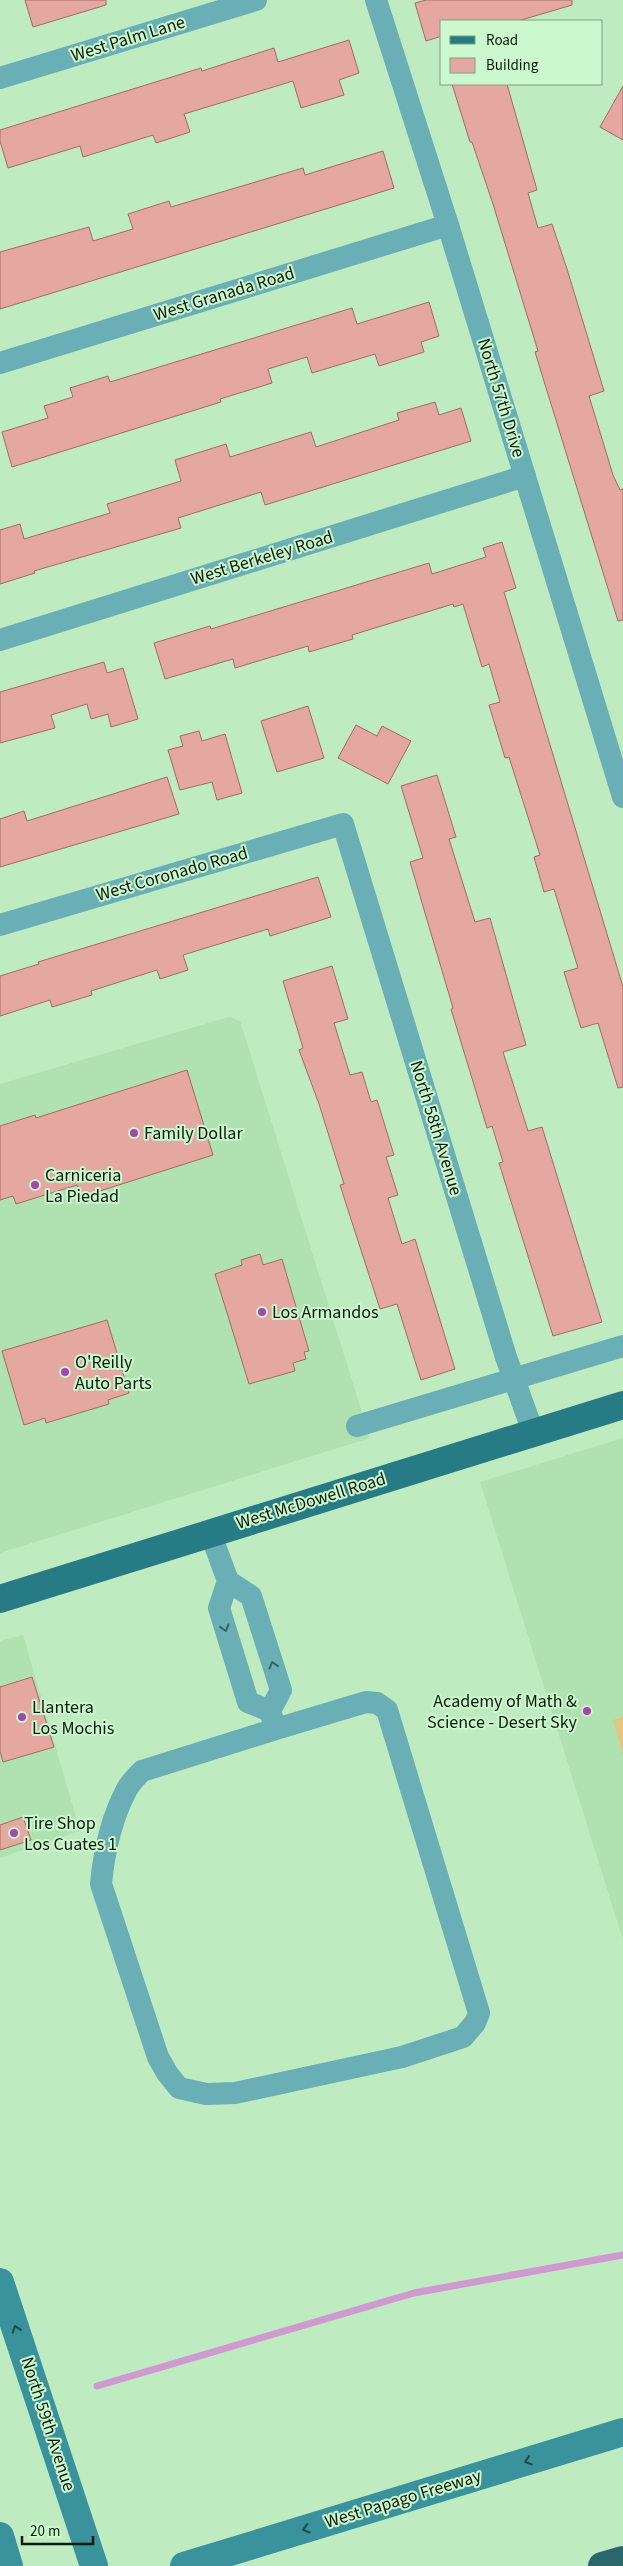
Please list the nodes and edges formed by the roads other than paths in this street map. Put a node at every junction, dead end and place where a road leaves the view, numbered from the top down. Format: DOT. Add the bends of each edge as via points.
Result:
graph roads {
  1 [pos="256,0"];
  2 [pos="376,0"];
  3 [pos="1,74"];
  4 [pos="448,225"];
  5 [pos="0,364"];
  6 [pos="525,476"];
  7 [pos="0,640"];
  8 [pos="613,729"];
  9 [pos="623,798"];
  10 [pos="344,824"];
  11 [pos="0,925"];
  12 [pos="623,1346"];
  13 [pos="514,1379"];
  14 [pos="623,1405"];
  15 [pos="357,1426"];
  16 [pos="533,1432"];
  17 [pos="210,1532"];
  18 [pos="228,1582"];
  19 [pos="0,1599"];
  20 [pos="273,1720"];
  21 [pos="0,2282"];
  22 [pos="623,2432"];
  23 [pos="0,2536"];
  24 [pos="623,2560"];
  25 [pos="9,2566"];
  26 [pos="94,2566"];
  27 [pos="184,2566"];
  28 [pos="602,2566"];
  1 -- 3 [label="street, West Palm Lane"];
  2 -- 4 [label="street, North 57th Drive"];
  4 -- 5 [label="street, West Granada Road"];
  4 -- 6 [label="street, North 57th Drive"];
  6 -- 7 [label="street, West Berkeley Road"];
  6 -- 8 [label="street, North 57th Drive"];
  8 -- 9 [label="street, North 57th Drive"];
  10 -- 11 [label="street, West Coronado Road"];
  10 -- 13 [label="street, North 58th Avenue"];
  12 -- 13 [label="street"];
  13 -- 15 [label="street"];
  13 -- 16 [label="street, North 58th Avenue"];
  14 -- 16 [label="main road, West McDowell Road"];
  16 -- 17 [label="main road, West McDowell Road"];
  17 -- 18 [label="street"];
  17 -- 19 [label="main road, West McDowell Road"];
  20 -- 18 [label="street, one-way" via="281,1690 251,1596"];
  18 -- 20 [label="street, one-way" via="219,1608 248,1702"];
  20 -- 20 [label="street" via="366,1702 377,1702 387,1710 479,2014 463,2037 402,2057 235,2092 206,2094 180,2088 158,2057 101,1884 103,1862 114,1821 128,1788 142,1770"];
  26 -- 21 [label="main road, North 59th Avenue, one-way"];
  22 -- 27 [label="main road, West Papago Freeway, one-way"];
  23 -- 25 [label="main road"];
  24 -- 28 [label="highway"];
}
